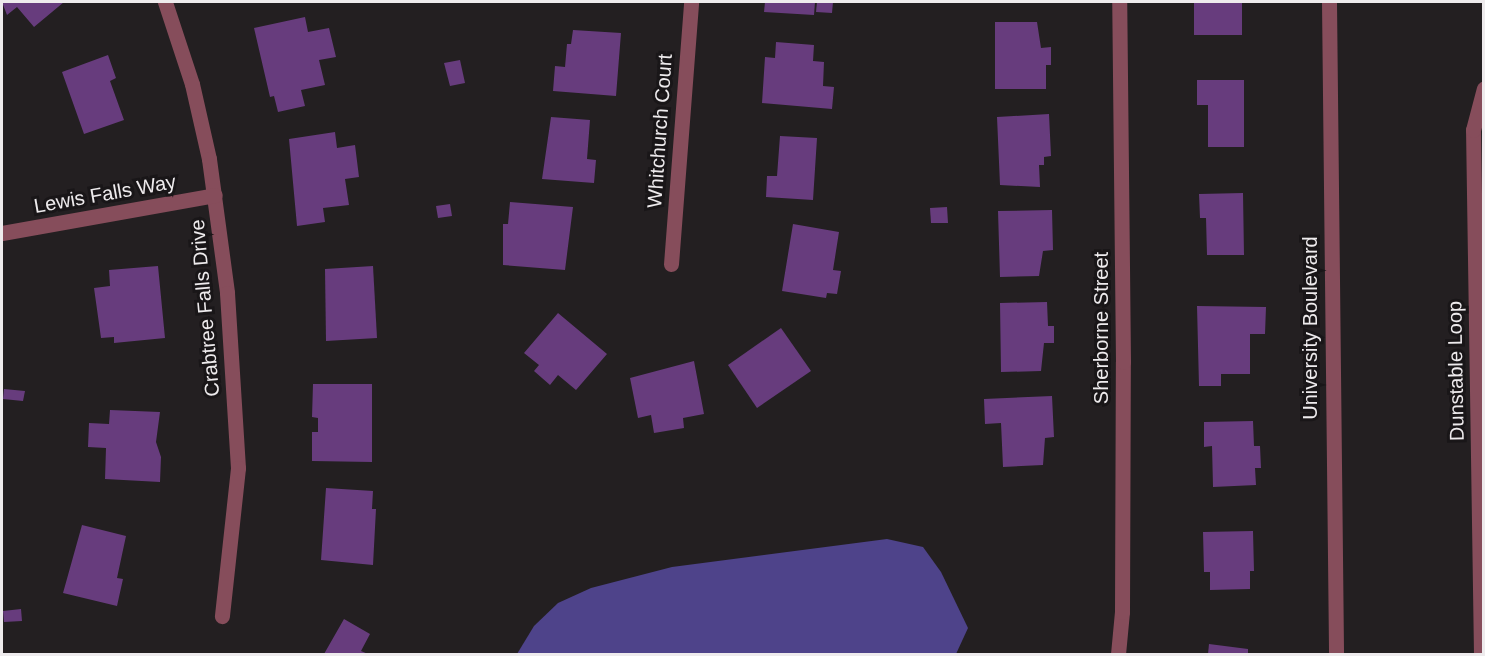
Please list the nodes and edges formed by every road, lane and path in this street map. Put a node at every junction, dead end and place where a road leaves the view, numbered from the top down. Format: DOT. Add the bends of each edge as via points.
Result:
graph roads {
  1 [pos="165,2"];
  2 [pos="691,2"];
  3 [pos="1119,2"];
  4 [pos="1329,2"];
  5 [pos="1484,88"];
  6 [pos="215,195"];
  7 [pos="2,233"];
  8 [pos="671,264"];
  9 [pos="222,616"];
  10 [pos="1118,654"];
  11 [pos="1336,654"];
  12 [pos="1480,654"];
  1 -- 6 [label="street, Crabtree Falls Drive" via="192,84"];
  2 -- 8 [label="street, Whitchurch Court"];
  3 -- 10 [label="street, Sherborne Street" via="1123,398 1122,612"];
  4 -- 11 [label="street, University Boulevard"];
  5 -- 12 [label="street, Dunstable Loop" via="1473,130"];
  6 -- 7 [label="street, Lewis Falls Way"];
  6 -- 9 [label="street, Crabtree Falls Drive" via="228,305 238,468"];
}
